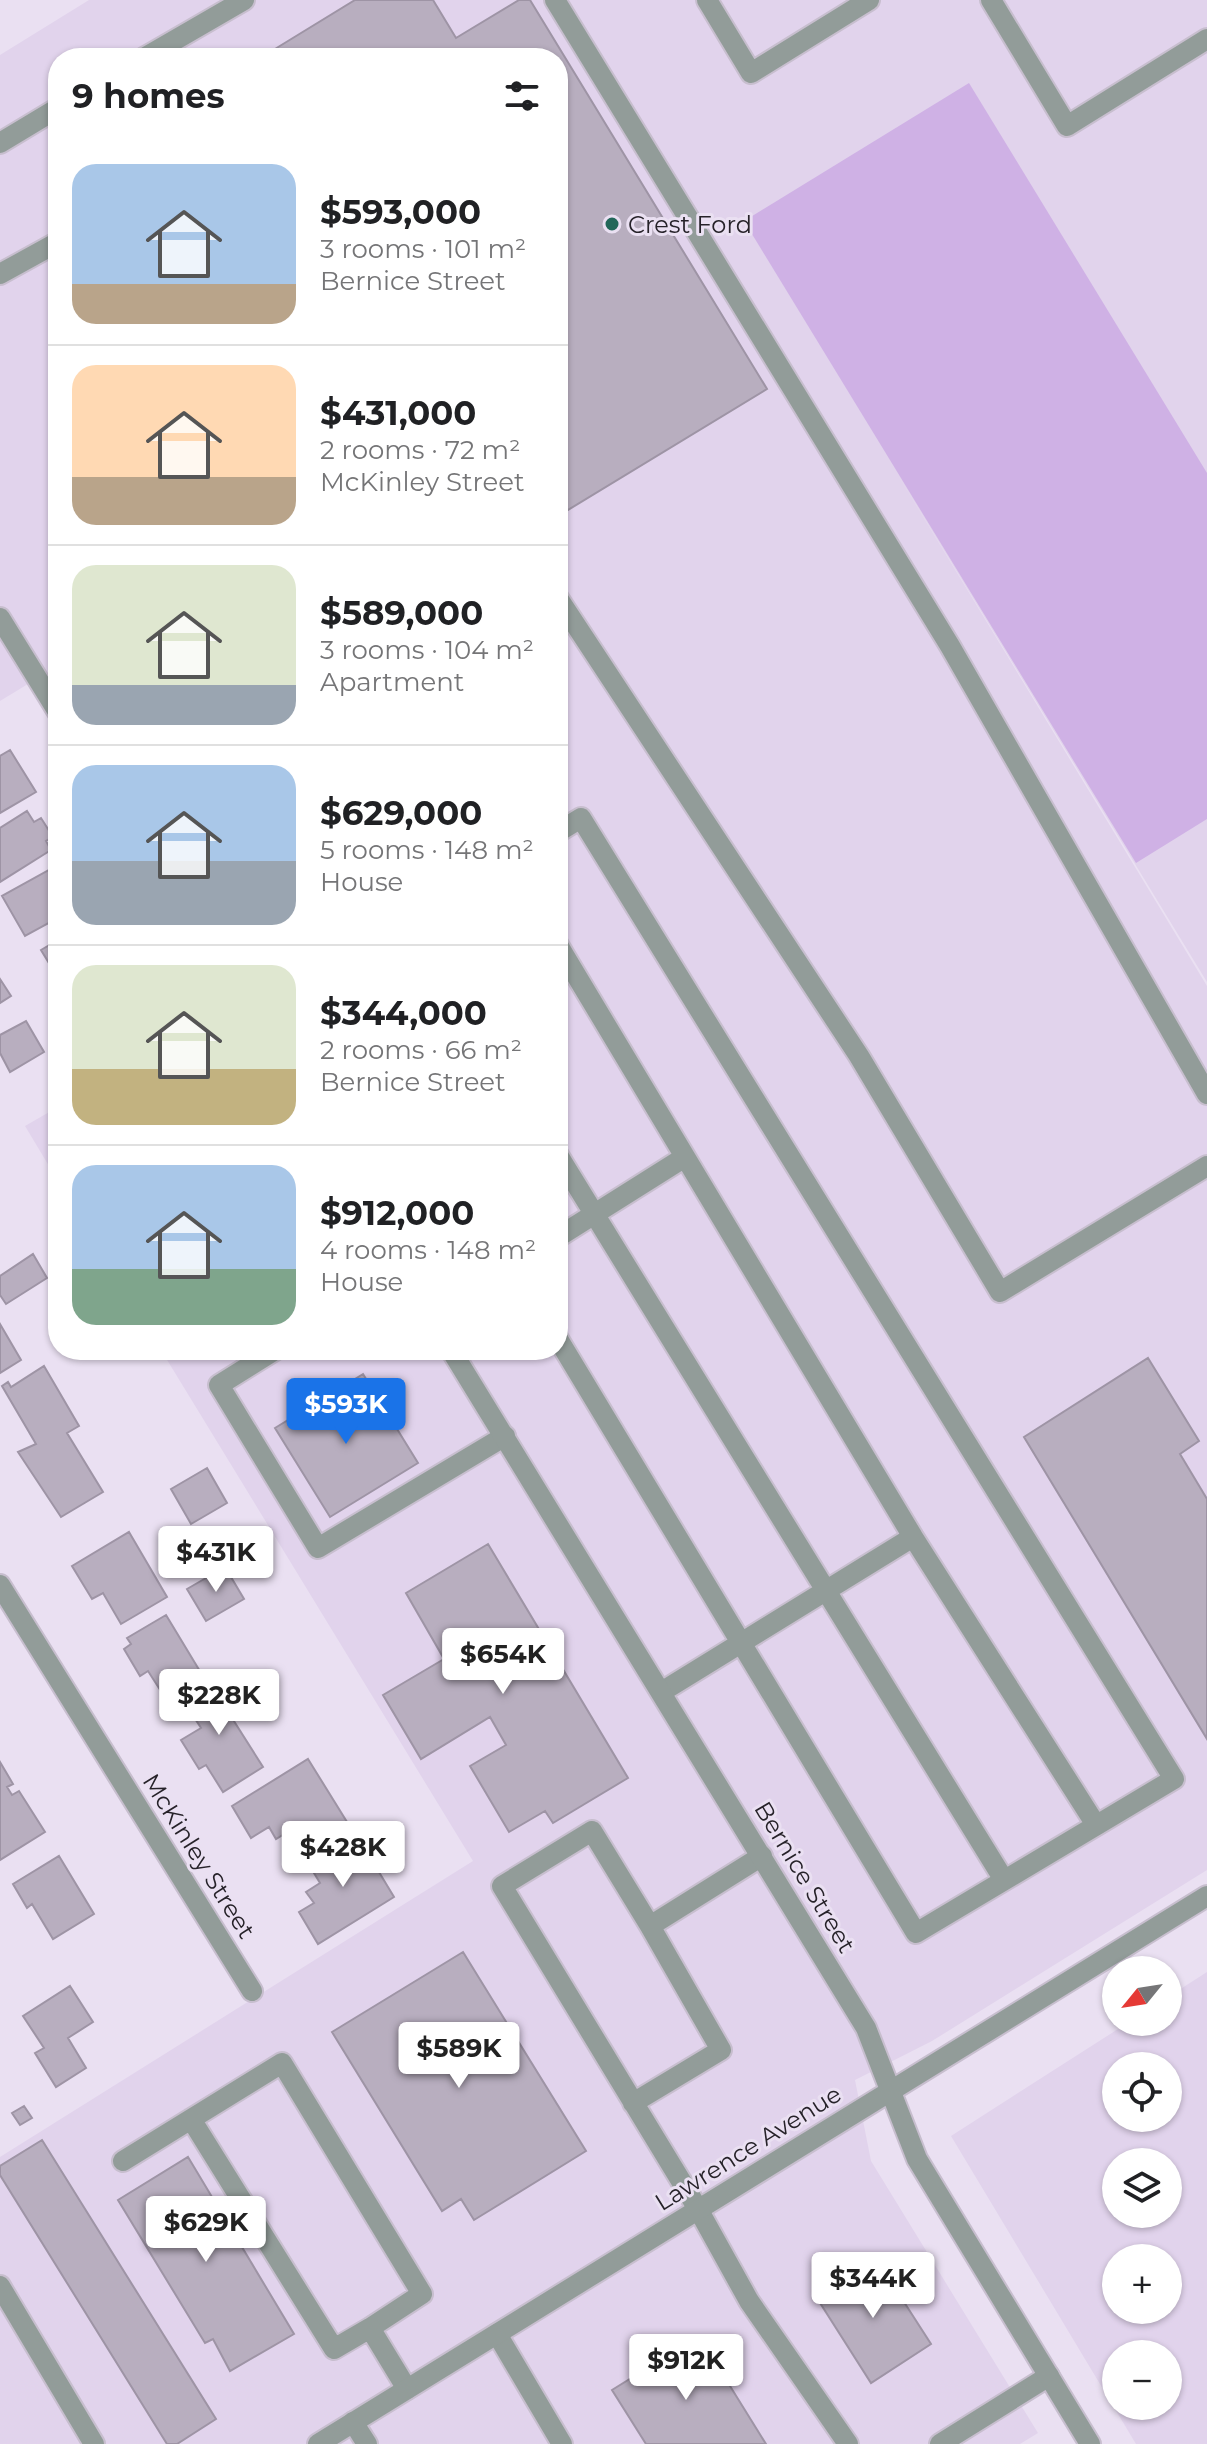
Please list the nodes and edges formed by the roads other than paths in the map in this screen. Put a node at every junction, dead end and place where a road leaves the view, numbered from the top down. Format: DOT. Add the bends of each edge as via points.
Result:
graph roads {
  1 [pos="243,0"];
  2 [pos="555,0"];
  3 [pos="707,0"];
  4 [pos="869,0"];
  5 [pos="991,0"];
  6 [pos="1207,39"];
  7 [pos="161,48"];
  8 [pos="48,114"];
  9 [pos="0,143"];
  10 [pos="48,248"];
  11 [pos="0,274"];
  12 [pos="568,613"];
  13 [pos="0,618"];
  14 [pos="48,696"];
  15 [pos="568,826"];
  16 [pos="568,962"];
  17 [pos="1207,1094"];
  18 [pos="685,1157"];
  19 [pos="1207,1166"];
  20 [pos="568,1171"];
  21 [pos="595,1214"];
  22 [pos="568,1231"];
  23 [pos="568,1356"];
  24 [pos="259,1360"];
  25 [pos="457,1360"];
  26 [pos="505,1436"];
  27 [pos="913,1537"];
  28 [pos="0,1585"];
  29 [pos="826,1590"];
  30 [pos="741,1642"];
  31 [pos="663,1691"];
  32 [pos="1096,1825"];
  33 [pos="762,1856"];
  34 [pos="1004,1880"];
  35 [pos="1207,1896"];
  36 [pos="650,1926"];
  37 [pos="252,1991"];
  38 [pos="891,2090"];
  39 [pos="633,2103"];
  40 [pos="191,2119"];
  41 [pos="123,2161"];
  42 [pos="698,2209"];
  43 [pos="0,2286"];
  44 [pos="370,2328"];
  45 [pos="497,2334"];
  46 [pos="1049,2376"];
  47 [pos="407,2389"];
  48 [pos="353,2422"];
  49 [pos="94,2444"];
  50 [pos="318,2444"];
  51 [pos="367,2444"];
  52 [pos="562,2444"];
  53 [pos="848,2444"];
  54 [pos="940,2444"];
  55 [pos="1090,2444"];
  1 -- 7 [label="street"];
  2 -- 17 [label="street" via="950,646"];
  3 -- 4 [label="street" via="751,73"];
  5 -- 6 [label="street" via="1067,126"];
  8 -- 9 [label="street"];
  10 -- 11 [label="street"];
  12 -- 19 [label="street" via="859,1056 1000,1292"];
  13 -- 14 [label="street"];
  15 -- 32 [label="street" via="581,818 1174,1779"];
  16 -- 18 [label="street"];
  18 -- 21 [label="street"];
  18 -- 27 [label="street"];
  20 -- 21 [label="street"];
  21 -- 22 [label="street"];
  21 -- 29 [label="street"];
  23 -- 30 [label="street"];
  24 -- 26 [label="street" via="219,1385 318,1548"];
  25 -- 26 [label="street, Bernice Street"];
  26 -- 31 [label="street, Bernice Street"];
  27 -- 29 [label="street"];
  27 -- 32 [label="street"];
  28 -- 37 [label="street, McKinley Street"];
  29 -- 30 [label="street"];
  29 -- 34 [label="street"];
  30 -- 31 [label="street"];
  30 -- 34 [label="street" via="916,1933"];
  31 -- 33 [label="street, Bernice Street"];
  32 -- 34 [label="street"];
  33 -- 36 [label="street"];
  33 -- 38 [label="street, Bernice Street" via="866,2028"];
  35 -- 38 [label="street, Lawrence Avenue"];
  36 -- 39 [label="street" via="721,2050"];
  36 -- 39 [label="street" via="592,1831 502,1886"];
  38 -- 42 [label="street, Lawrence Avenue"];
  38 -- 46 [label="street, Bernice Street" via="917,2159"];
  39 -- 42 [label="street"];
  40 -- 41 [label="street"];
  40 -- 44 [label="street" via="334,2349"];
  40 -- 44 [label="street" via="282,2063 422,2294"];
  42 -- 45 [label="street, Lawrence Avenue"];
  42 -- 53 [label="street" via="749,2301"];
  43 -- 49 [label="street"];
  44 -- 47 [label="street"];
  45 -- 47 [label="street, Lawrence Avenue"];
  45 -- 52 [label="street"];
  46 -- 54 [label="street"];
  46 -- 55 [label="street, Bernice Street"];
  47 -- 48 [label="street, Lawrence Avenue"];
  48 -- 50 [label="street, Lawrence Avenue"];
  48 -- 51 [label="street"];
}
